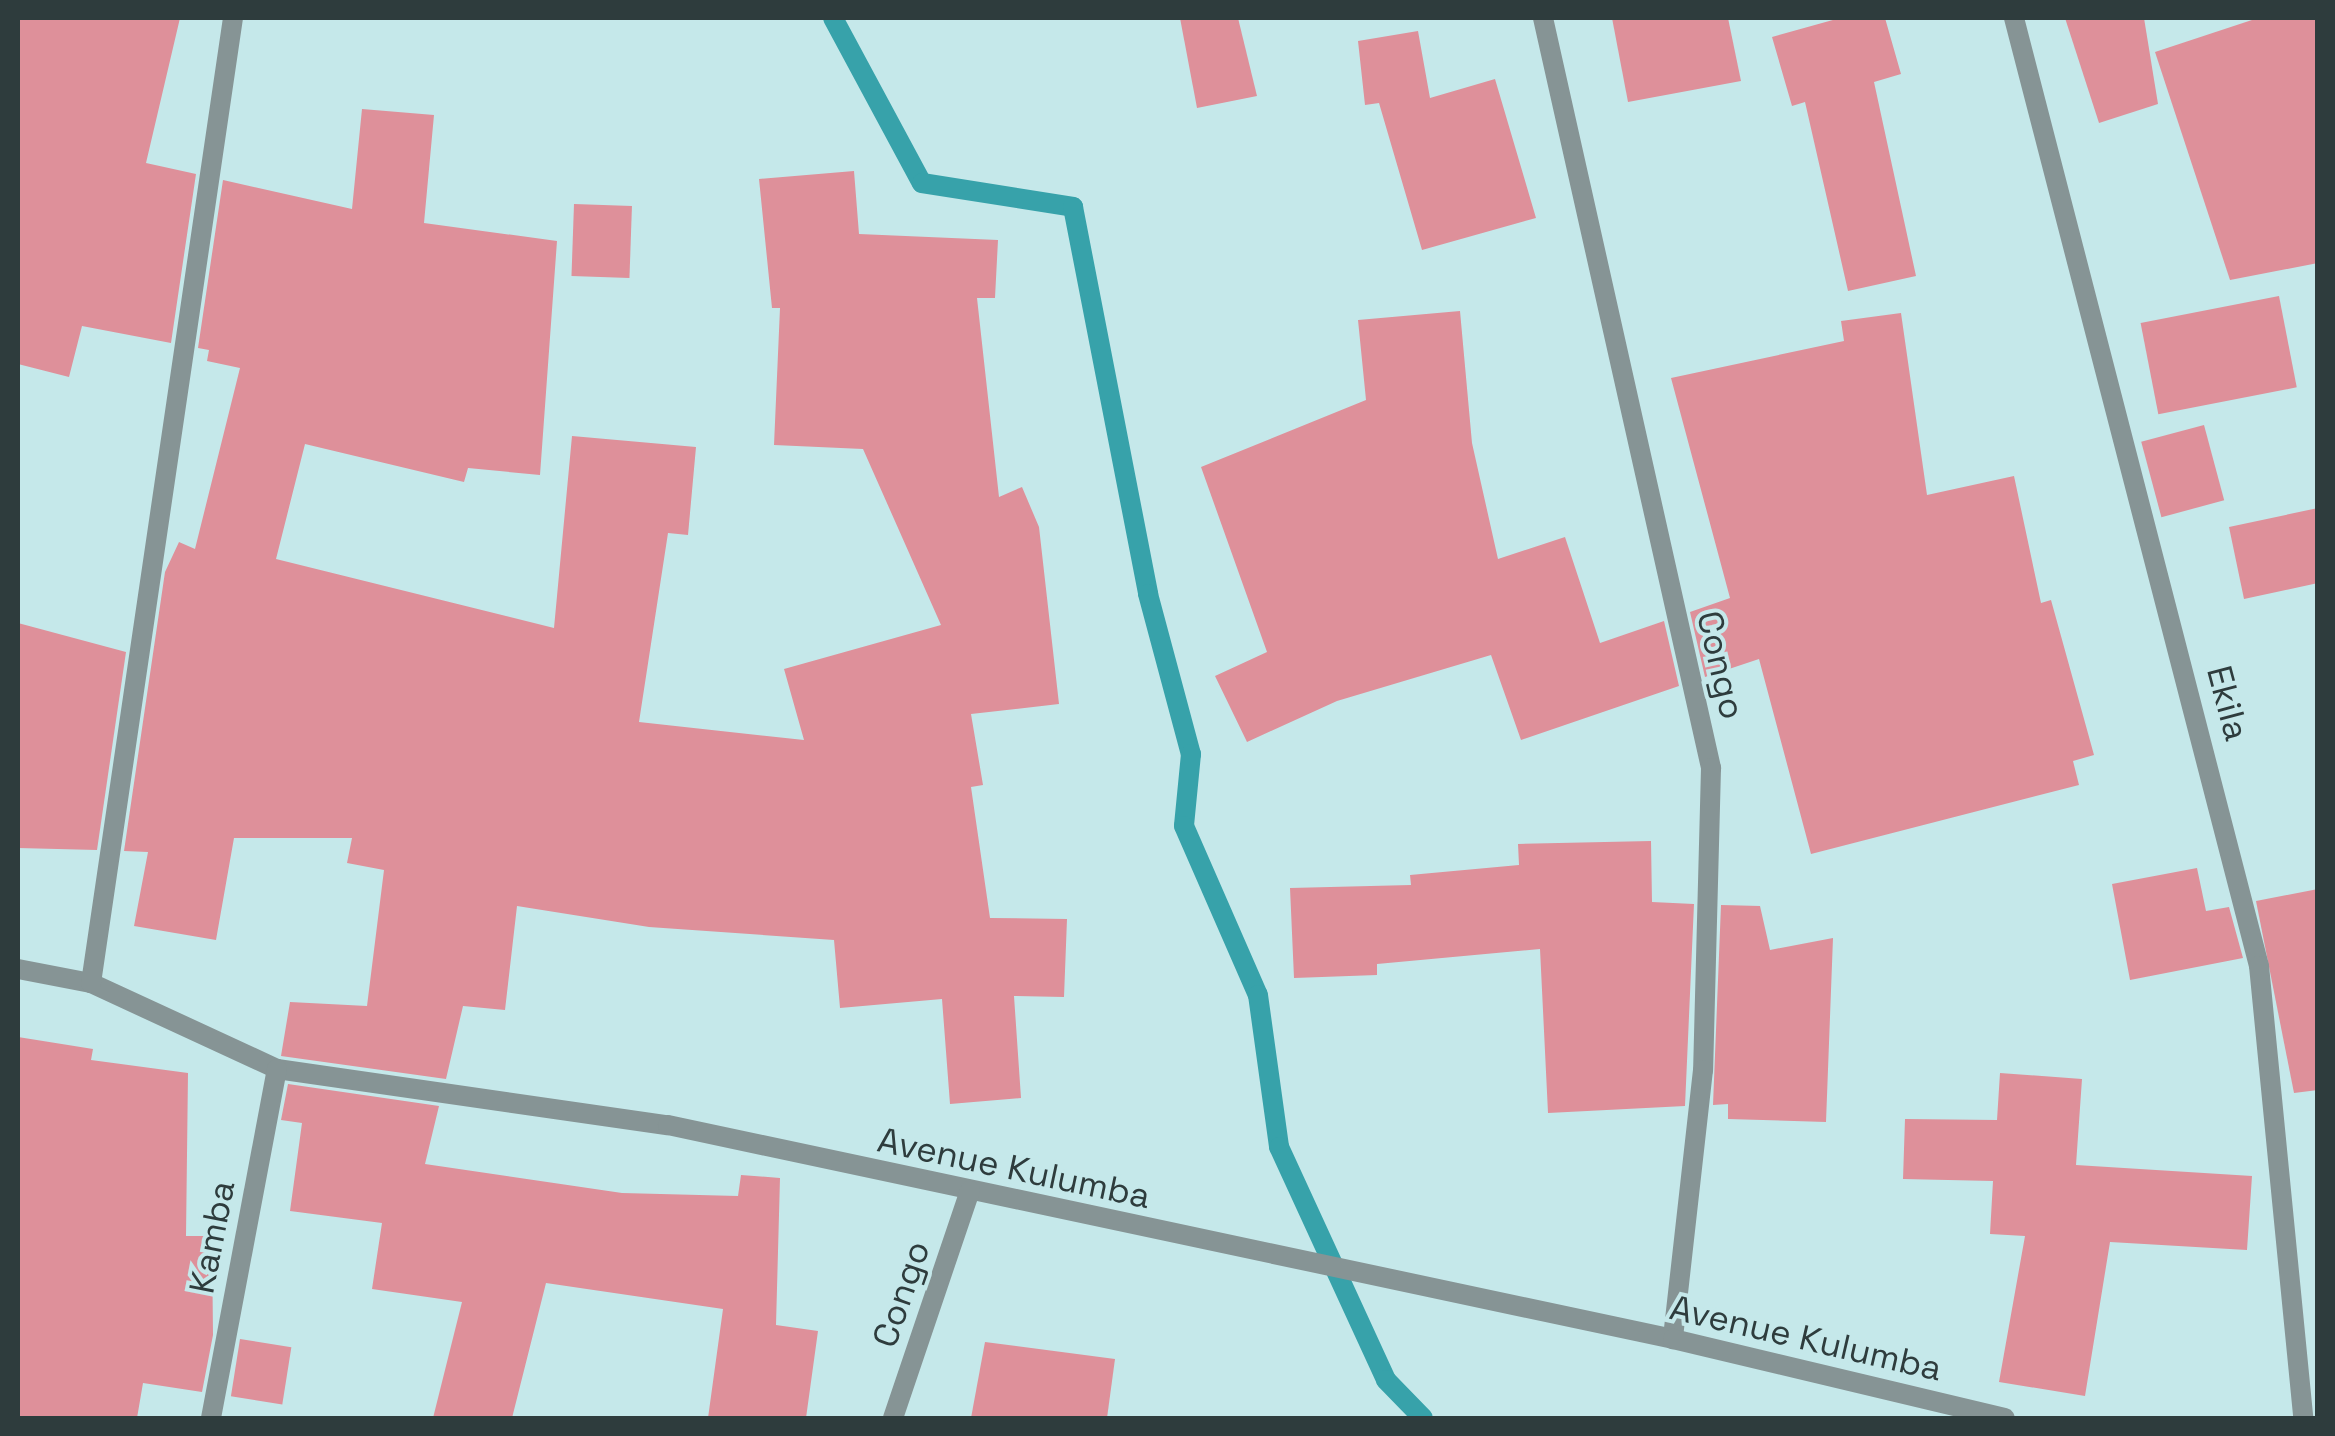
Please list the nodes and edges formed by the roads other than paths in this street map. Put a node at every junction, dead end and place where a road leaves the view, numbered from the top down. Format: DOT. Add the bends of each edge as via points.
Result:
graph roads {
  1 [pos="233,18"];
  2 [pos="1542,18"];
  3 [pos="2014,18"];
  4 [pos="18,969"];
  5 [pos="91,984"];
  6 [pos="277,1068"];
  7 [pos="970,1191"];
  8 [pos="1673,1339"];
  9 [pos="211,1418"];
  10 [pos="893,1418"];
  11 [pos="2005,1418"];
  12 [pos="2303,1418"];
  1 -- 5 [label="street"];
  2 -- 8 [label="street, Congo" via="1712,768 1703,1070"];
  3 -- 12 [label="street, Ekila" via="2259,966"];
  4 -- 5 [label="street, Avenue Kulumba"];
  5 -- 6 [label="street, Avenue Kulumba"];
  6 -- 7 [label="street, Avenue Kulumba" via="668,1124"];
  6 -- 9 [label="street, Kamba"];
  7 -- 8 [label="street, Avenue Kulumba"];
  7 -- 10 [label="street, Congo"];
  8 -- 11 [label="street, Avenue Kulumba"];
}
